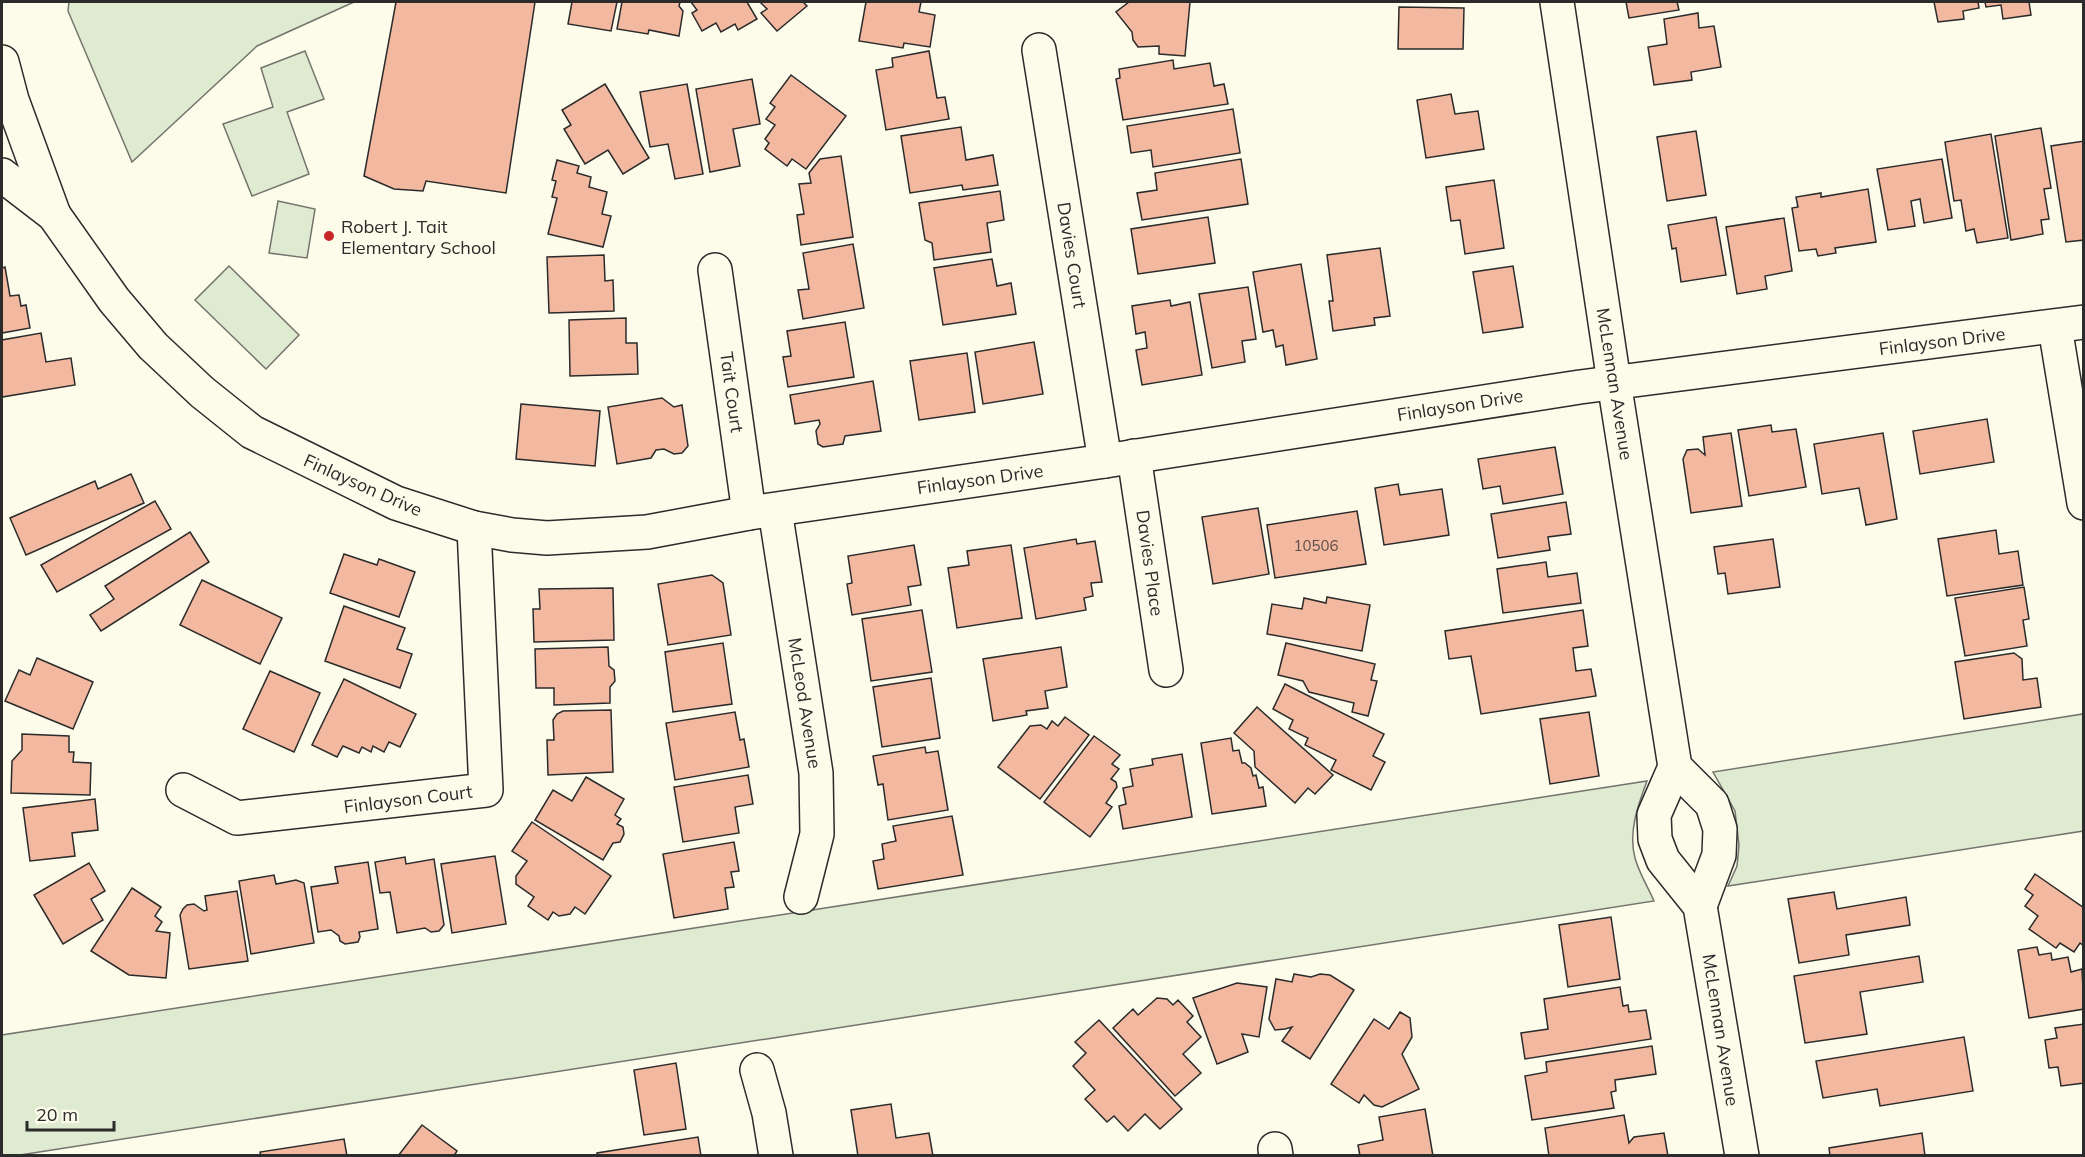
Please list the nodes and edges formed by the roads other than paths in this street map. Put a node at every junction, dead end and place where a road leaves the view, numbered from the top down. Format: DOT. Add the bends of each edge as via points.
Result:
graph roads {
  1 [pos="1557,2"];
  2 [pos="1039,50"];
  3 [pos="2,62"];
  4 [pos="2,175"];
  5 [pos="54,215"];
  6 [pos="715,270"];
  7 [pos="2069,325"];
  8 [pos="1614,382"];
  9 [pos="1120,458"];
  10 [pos="2084,503"];
  11 [pos="762,512"];
  12 [pos="474,528"];
  13 [pos="1166,670"];
  14 [pos="1675,767"];
  15 [pos="183,789"];
  16 [pos="801,897"];
  17 [pos="1700,906"];
  18 [pos="758,1070"];
  19 [pos="776,1155"];
  20 [pos="1742,1155"];
  1 -- 8 [label="street, McLennan Avenue"];
  2 -- 9 [label="street, Davies Court"];
  3 -- 5 [label="street"];
  4 -- 5 [label="street, Finlayson Drive"];
  5 -- 12 [label="street, Finlayson Drive" via="114,300 153,346 252,432 396,503"];
  6 -- 11 [label="street, Tait Court"];
  7 -- 8 [label="street, Finlayson Drive"];
  7 -- 10 [label="street"];
  8 -- 9 [label="street, Finlayson Drive"];
  8 -- 14 [label="street, McLennan Avenue"];
  9 -- 11 [label="street, Finlayson Drive"];
  9 -- 13 [label="street, Davies Place"];
  11 -- 12 [label="street, Finlayson Drive" via="647,532 547,538"];
  11 -- 16 [label="street, McLeod Avenue" via="816,773 817,834"];
  12 -- 15 [label="street, Finlayson Court" via="486,790 237,818"];
  14 -- 17 [label="street, McLennan Avenue" via="1654,815 1655,839 1663,860"];
  14 -- 17 [label="street" via="1712,804 1720,829 1719,855"];
  17 -- 20 [label="street, McLennan Avenue"];
  18 -- 19 [label="street"];
}
